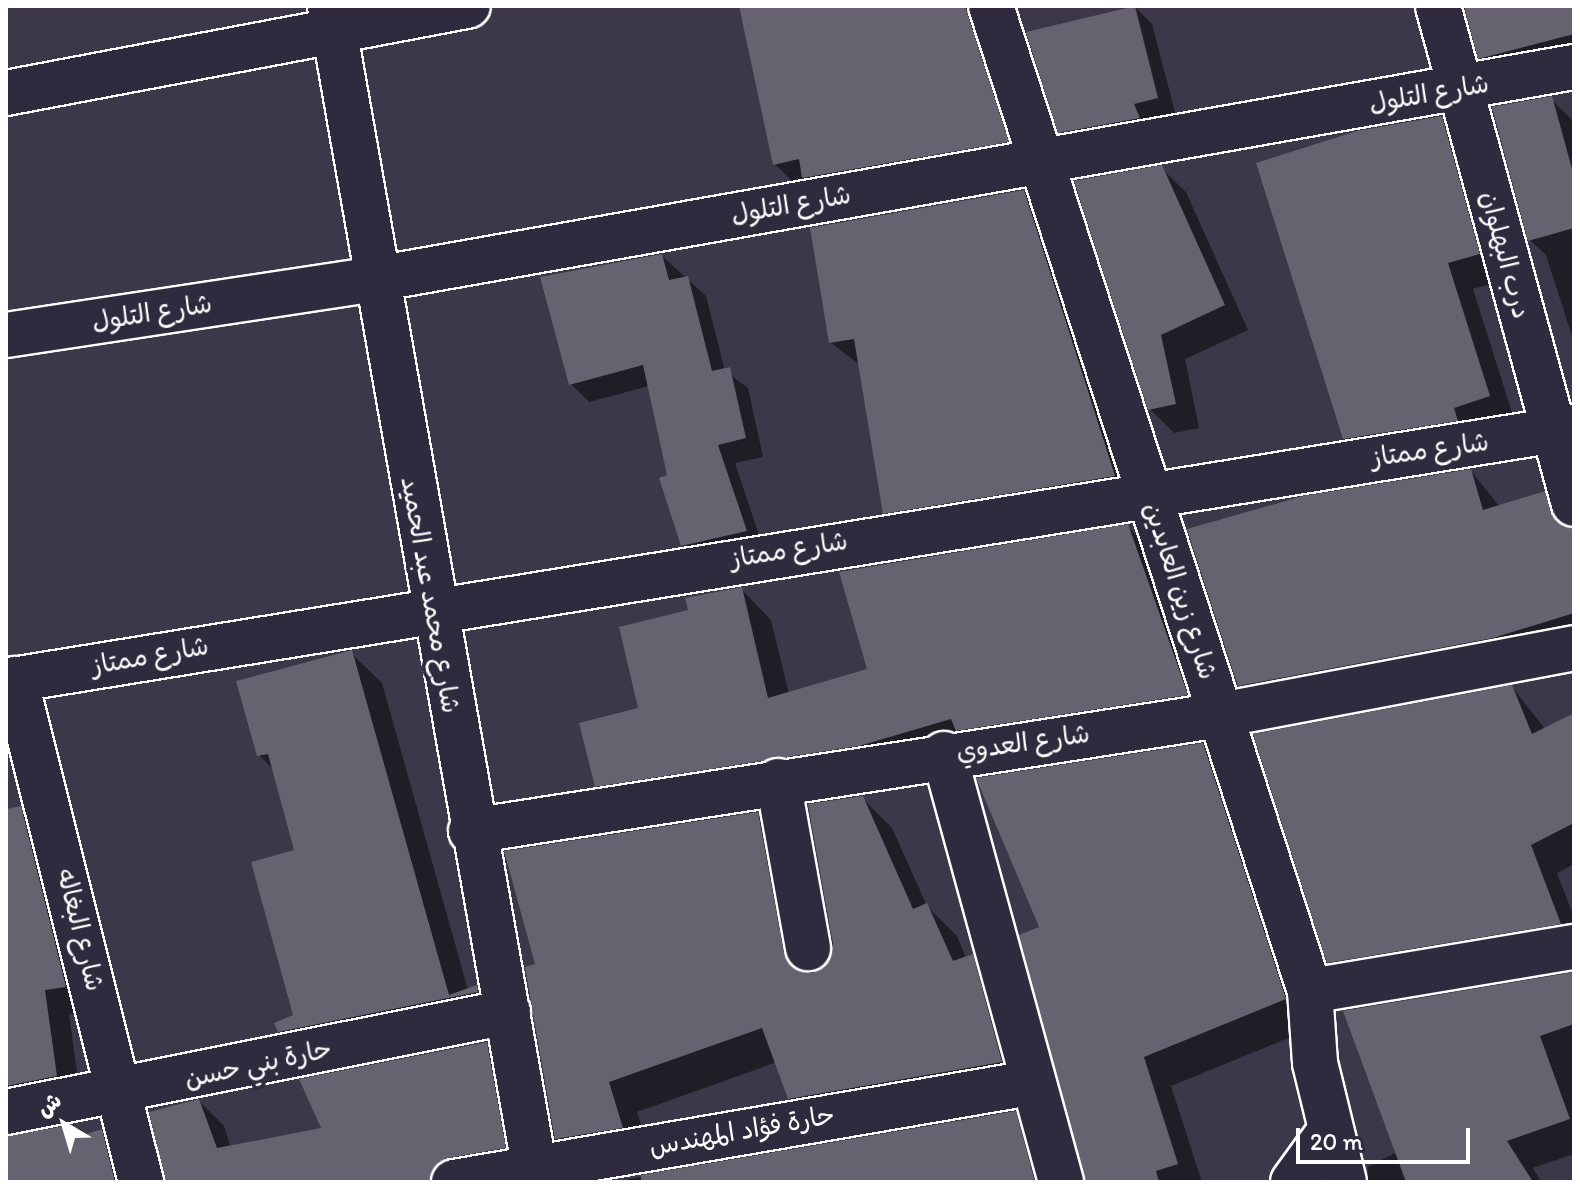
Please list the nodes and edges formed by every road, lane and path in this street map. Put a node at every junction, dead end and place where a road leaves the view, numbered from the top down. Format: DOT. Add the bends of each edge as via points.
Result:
graph roads {
  1 [pos="468,6"];
  2 [pos="991,6"];
  3 [pos="1438,6"];
  4 [pos="333,19"];
  5 [pos="1574,67"];
  6 [pos="1460,89"];
  7 [pos="6,93"];
  8 [pos="1042,161"];
  9 [pos="376,279"];
  10 [pos="6,335"];
  11 [pos="1564,429"];
  12 [pos="1148,492"];
  13 [pos="1574,504"];
  14 [pos="432,607"];
  15 [pos="1574,648"];
  16 [pos="11,680"];
  17 [pos="1220,715"];
  18 [pos="944,754"];
  19 [pos="778,781"];
  20 [pos="471,831"];
  21 [pos="1574,947"];
  22 [pos="808,948"];
  23 [pos="1310,991"];
  24 [pos="508,1012"];
  25 [pos="1030,1083"];
  26 [pos="122,1092"];
  27 [pos="6,1112"];
  28 [pos="1330,1131"];
  29 [pos="536,1174"];
  30 [pos="141,1182"];
  31 [pos="454,1182"];
  32 [pos="1061,1182"];
  33 [pos="1293,1182"];
  34 [pos="1344,1182"];
  1 -- 4 [label="street"];
  2 -- 8 [label="street, شارع زين العابدين"];
  3 -- 6 [label="street, درب البهلوان"];
  4 -- 7 [label="street"];
  4 -- 9 [label="street, شارع محمد عبد الحميد"];
  5 -- 6 [label="street, شارع التلول"];
  6 -- 8 [label="street, شارع التلول"];
  6 -- 11 [label="street, درب البهلوان"];
  8 -- 9 [label="street, شارع التلول"];
  8 -- 12 [label="street, شارع زين العابدين"];
  9 -- 10 [label="street, شارع التلول"];
  9 -- 14 [label="street, شارع محمد عبد الحميد"];
  11 -- 12 [label="street, شارع ممتاز"];
  11 -- 13 [label="street, درب البهلوان"];
  12 -- 14 [label="street, شارع ممتاز"];
  12 -- 17 [label="street, شارع زين العابدين"];
  14 -- 16 [label="street, شارع ممتاز"];
  14 -- 20 [label="street, شارع محمد عبد الحميد"];
  15 -- 17 [label="street, شارع العدوي"];
  16 -- 26 [label="street, شارع البغاله"];
  17 -- 18 [label="street, شارع العدوي"];
  17 -- 23 [label="street, شارع زين العابدين"];
  18 -- 19 [label="street, شارع العدوي"];
  18 -- 25 [label="street"];
  19 -- 20 [label="street, شارع العدوي"];
  19 -- 22 [label="street"];
  20 -- 24 [label="street, شارع محمد عبد الحميد"];
  21 -- 23 [label="street"];
  23 -- 28 [label="street, شارع زين العابدين"];
  24 -- 26 [label="street, حارة بني حسن"];
  24 -- 29 [label="street, شارع محمد عبد الحميد"];
  25 -- 29 [label="street, حارة فؤاد المهندس"];
  25 -- 32 [label="street"];
  26 -- 27 [label="street, حارة بني حسن"];
  26 -- 30 [label="street, شارع البغاله"];
  28 -- 33 [label="street"];
  28 -- 34 [label="street, شارع زين العابدين"];
  29 -- 31 [label="street, حارة فؤاد المهندس"];
}
